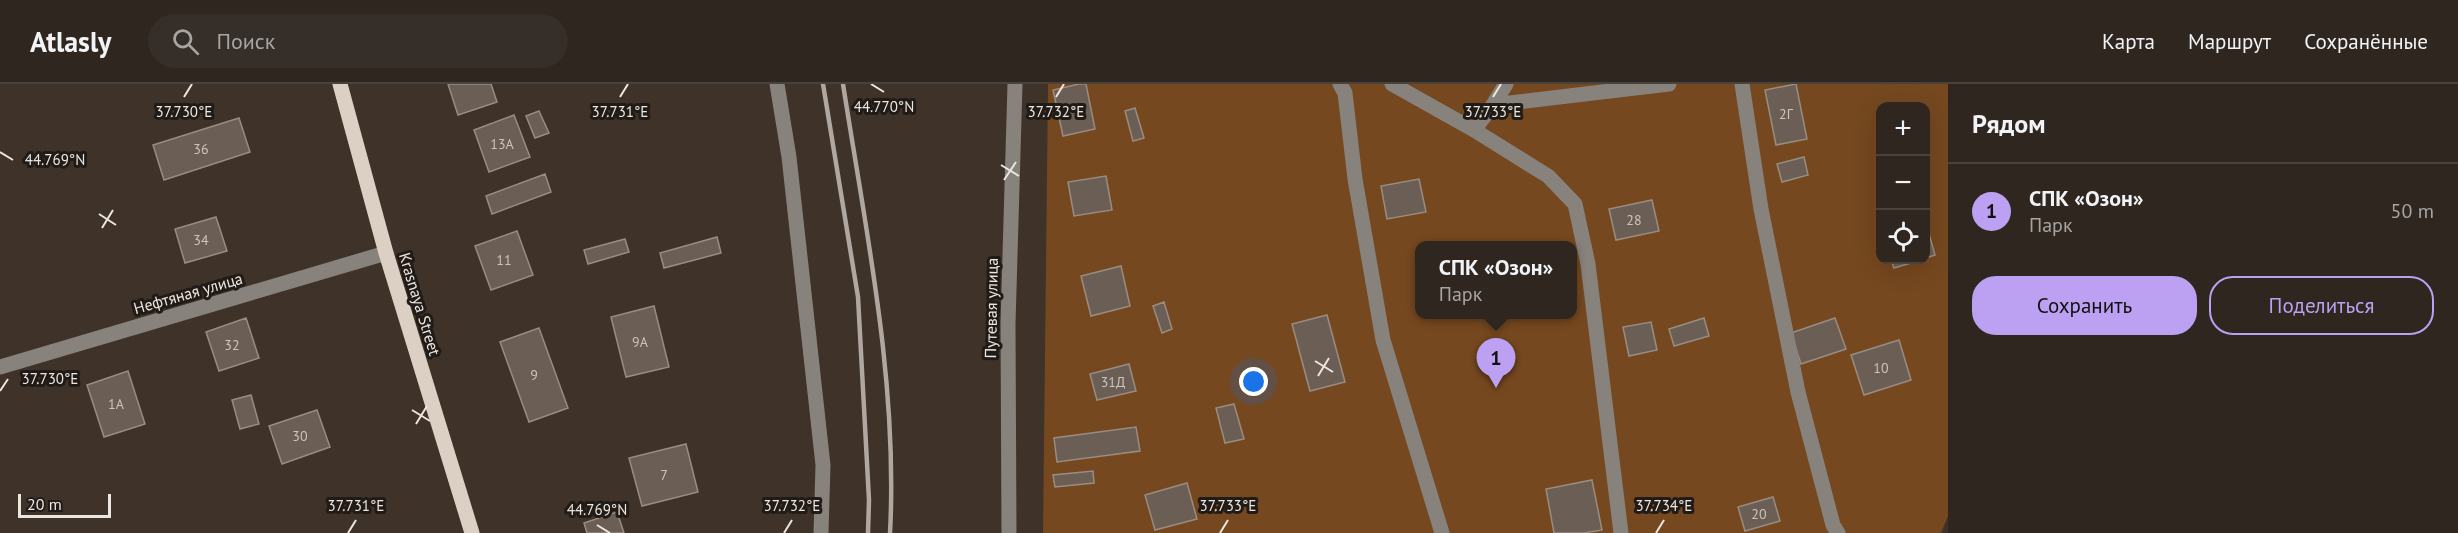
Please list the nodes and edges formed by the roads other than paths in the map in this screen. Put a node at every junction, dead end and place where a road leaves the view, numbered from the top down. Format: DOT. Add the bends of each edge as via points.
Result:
graph roads {
  1 [pos="340,84"];
  2 [pos="777,84"];
  3 [pos="1015,84"];
  4 [pos="1340,84"];
  5 [pos="1392,84"];
  6 [pos="1506,84"];
  7 [pos="1669,84"];
  8 [pos="1743,84"];
  9 [pos="1493,105"];
  10 [pos="1474,130"];
  11 [pos="386,253"];
  12 [pos="0,367"];
  13 [pos="472,533"];
  14 [pos="821,533"];
  15 [pos="1009,533"];
  16 [pos="1442,533"];
  17 [pos="1621,533"];
  18 [pos="1838,533"];
  1 -- 11 [label="main road, Krasnaya Street"];
  2 -- 14 [label="street" via="798,228 823,465"];
  3 -- 15 [label="street, Путевая улица" via="1008,324"];
  4 -- 16 [label="street" via="1345,93 1355,179 1383,340"];
  5 -- 10 [label="street"];
  6 -- 9 [label="street"];
  7 -- 9 [label="street"];
  8 -- 18 [label="street" via="1761,209 1798,392"];
  9 -- 10 [label="street"];
  10 -- 17 [label="street" via="1548,176 1575,204 1588,264"];
  11 -- 12 [label="street, Нефтяная улица"];
  11 -- 13 [label="main road, Krasnaya Street"];
}
